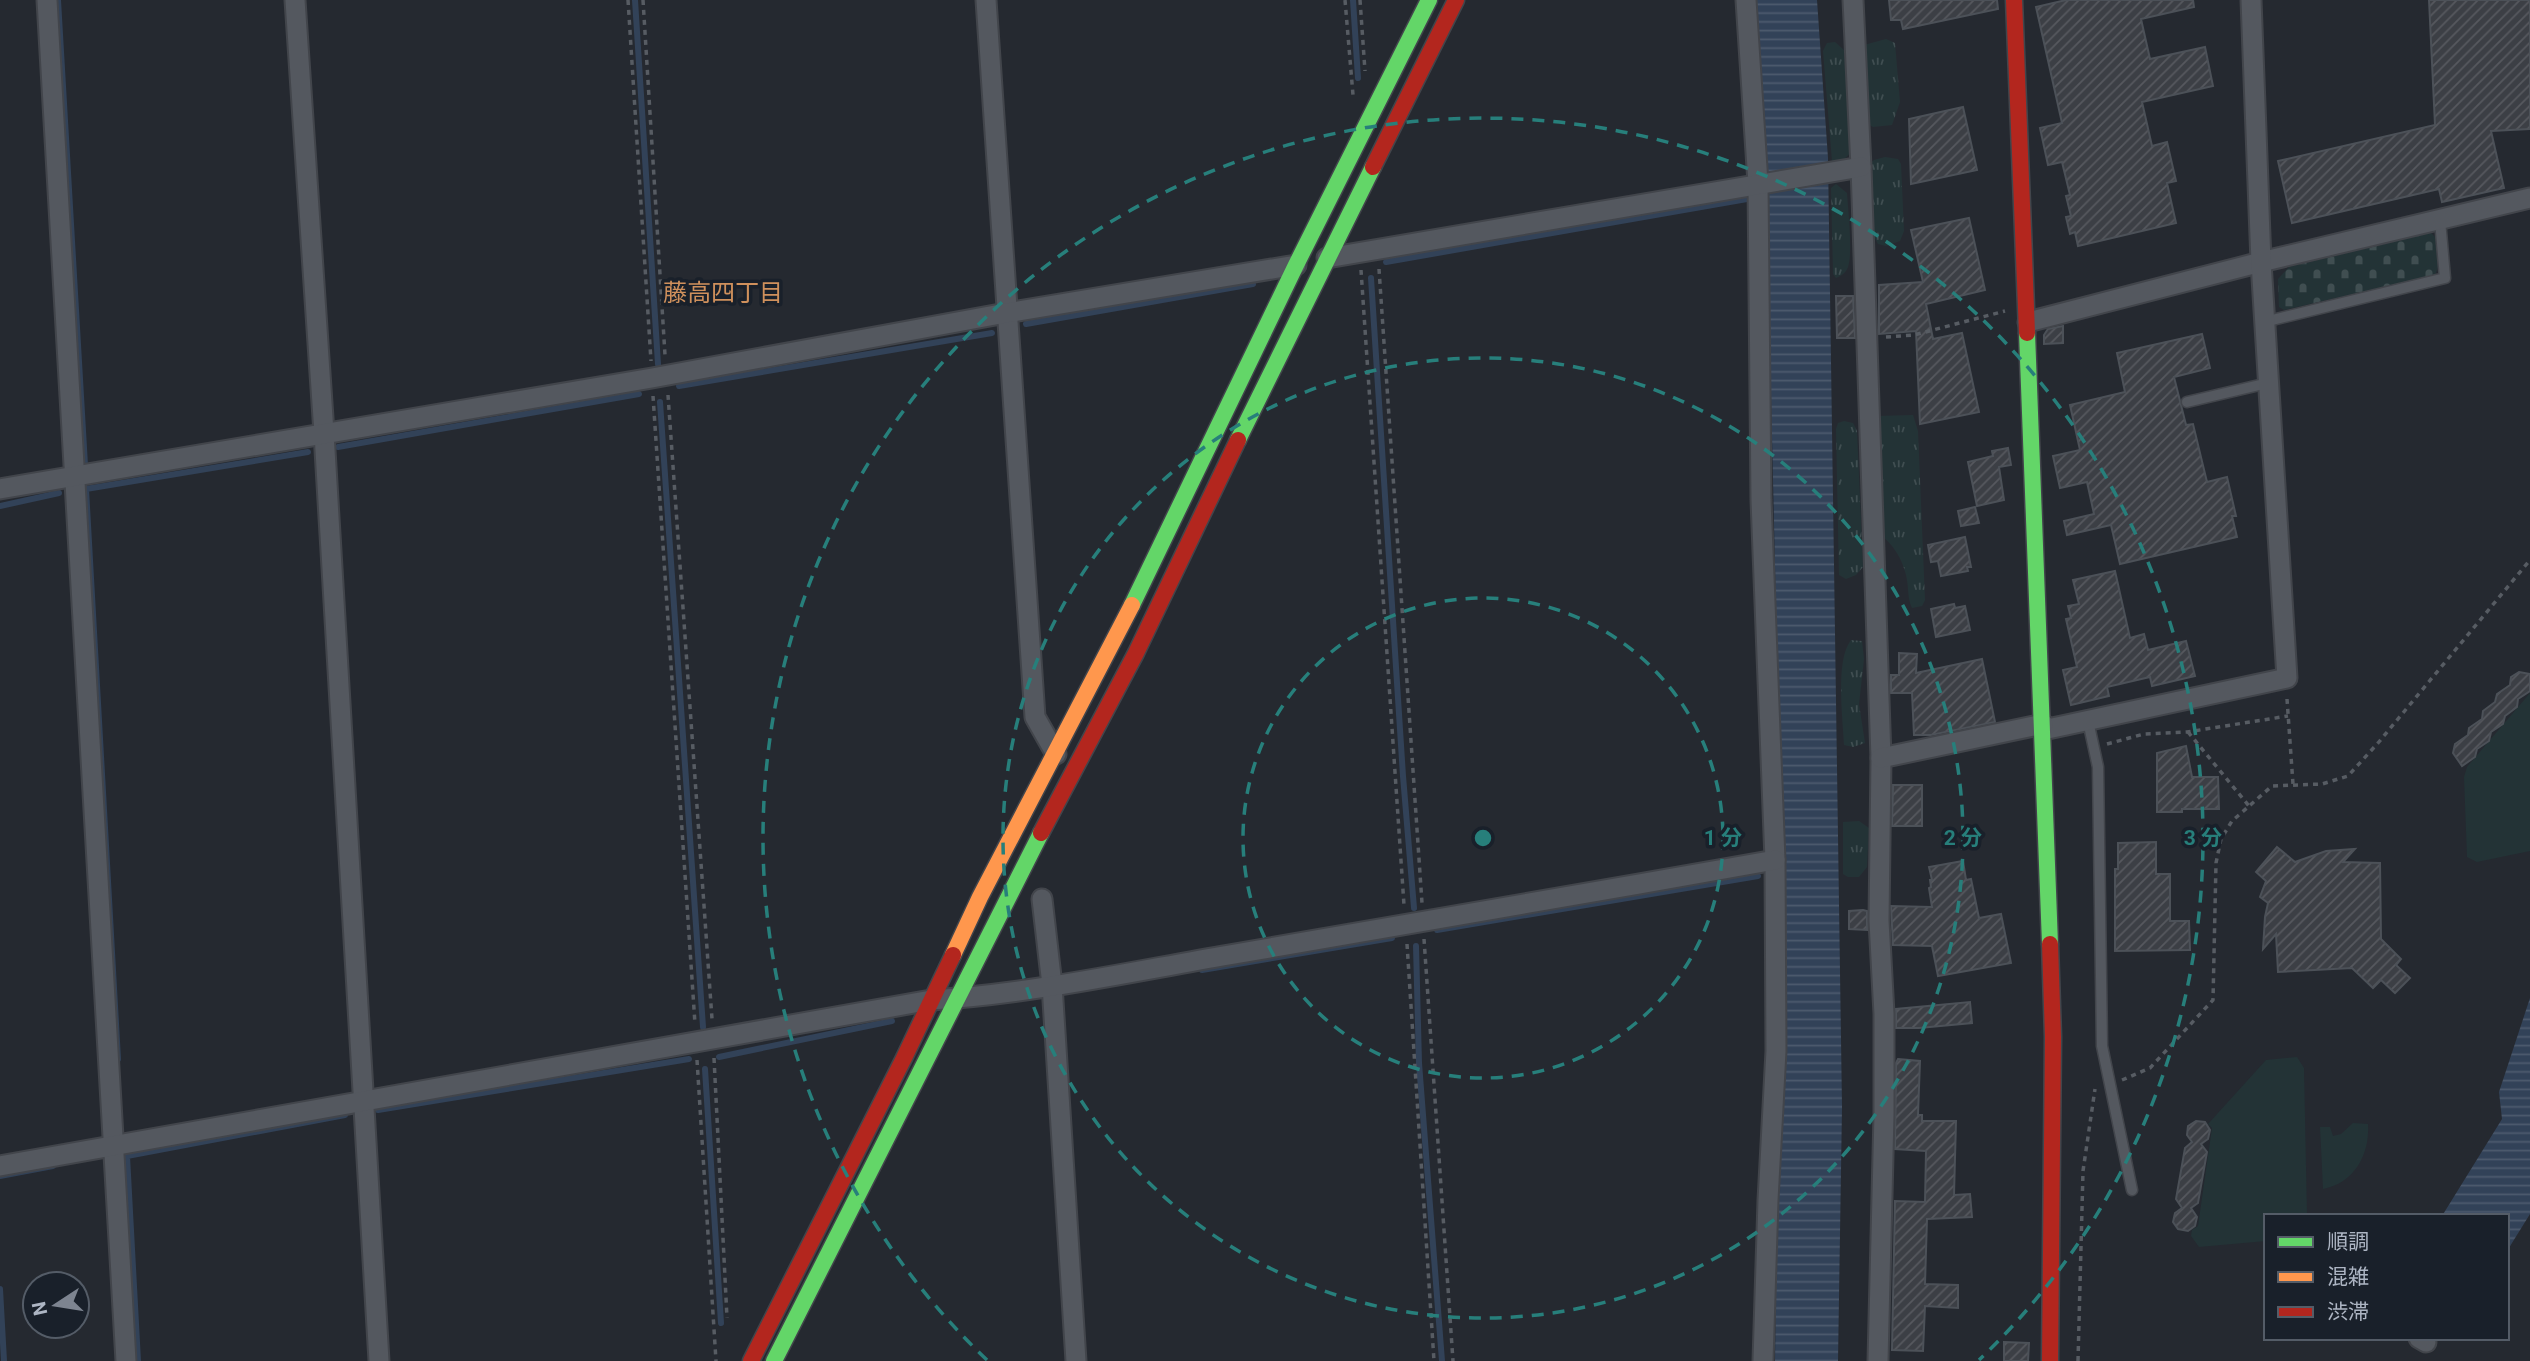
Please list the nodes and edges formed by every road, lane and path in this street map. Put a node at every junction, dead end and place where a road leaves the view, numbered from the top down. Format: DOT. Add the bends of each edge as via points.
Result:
graph roads {
  1 [pos="47,0"];
  2 [pos="295,0"];
  3 [pos="628,0"];
  4 [pos="643,0"];
  5 [pos="986,0"];
  6 [pos="1345,0"];
  7 [pos="1360,0"];
  8 [pos="1429,0"];
  9 [pos="1456,0"];
  10 [pos="1746,0"];
  11 [pos="1853,0"];
  12 [pos="2014,0"];
  13 [pos="2251,0"];
  14 [pos="1366,84"];
  15 [pos="1360,92"];
  16 [pos="1861,167"];
  17 [pos="1758,183"];
  18 [pos="2530,198"];
  19 [pos="2440,220"];
  20 [pos="1368,251"];
  21 [pos="1327,258"];
  22 [pos="2261,262"];
  23 [pos="1296,265"];
  24 [pos="1006,313"];
  25 [pos="2027,313"];
  26 [pos="2264,322"];
  27 [pos="1867,337"];
  28 [pos="659,377"];
  29 [pos="2268,383"];
  30 [pos="2187,402"];
  31 [pos="324,433"];
  32 [pos="75,476"];
  33 [pos="0,489"];
  34 [pos="2530,560"];
  35 [pos="2287,678"];
  36 [pos="2288,716"];
  37 [pos="2088,720"];
  38 [pos="2043,727"];
  39 [pos="2187,732"];
  40 [pos="2094,748"];
  41 [pos="1056,754"];
  42 [pos="1881,758"];
  43 [pos="2293,784"];
  44 [pos="2249,806"];
  45 [pos="1775,859"];
  46 [pos="1042,900"];
  47 [pos="1414,924"];
  48 [pos="1052,985"];
  49 [pos="958,999"];
  50 [pos="931,1000"];
  51 [pos="704,1040"];
  52 [pos="2109,1083"];
  53 [pos="364,1100"];
  54 [pos="114,1146"];
  55 [pos="0,1166"];
  56 [pos="2132,1190"];
  57 [pos="727,1318"];
  58 [pos="126,1361"];
  59 [pos="379,1361"];
  60 [pos="716,1361"];
  61 [pos="751,1361"];
  62 [pos="774,1361"];
  63 [pos="1076,1361"];
  64 [pos="1434,1361"];
  65 [pos="1454,1361"];
  66 [pos="1763,1361"];
  67 [pos="1878,1361"];
  68 [pos="2050,1361"];
  69 [pos="2078,1361"];
  1 -- 32 [label="street"];
  2 -- 31 [label="street"];
  3 -- 28 [label="path"];
  4 -- 28 [label="path"];
  5 -- 24 [label="street"];
  6 -- 15 [label="path" via="1354,101"];
  7 -- 14 [label="path"];
  8 -- 23 [label="street"];
  9 -- 21 [label="street"];
  10 -- 17 [label="street"];
  11 -- 16 [label="street"];
  12 -- 25 [label="street"];
  13 -- 22 [label="street"];
  16 -- 17 [label="street"];
  16 -- 27 [label="street"];
  17 -- 20 [label="street"];
  17 -- 45 [label="street" via="1761,499"];
  18 -- 19 [label="street"];
  19 -- 22 [label="street"];
  19 -- 26 [label="lane" via="2445,278"];
  20 -- 21 [label="street"];
  20 -- 47 [label="path"];
  20 -- 47 [label="path"];
  21 -- 49 [label="street" via="1136,653"];
  22 -- 25 [label="street"];
  22 -- 26 [label="street"];
  23 -- 24 [label="street"];
  23 -- 41 [label="street"];
  24 -- 28 [label="street"];
  24 -- 41 [label="street" via="1035,717"];
  25 -- 27 [label="path" via="1914,335"];
  25 -- 38 [label="street"];
  26 -- 29 [label="street"];
  27 -- 42 [label="street"];
  28 -- 31 [label="street"];
  28 -- 51 [label="path"];
  28 -- 51 [label="path"];
  29 -- 30 [label="lane"];
  29 -- 35 [label="street"];
  31 -- 32 [label="street"];
  31 -- 53 [label="street"];
  32 -- 33 [label="street"];
  32 -- 54 [label="street"];
  34 -- 43 [label="path" via="2348,776 2322,784"];
  35 -- 36 [label="path"];
  35 -- 37 [label="street"];
  36 -- 39 [label="path"];
  36 -- 43 [label="path"];
  37 -- 38 [label="street"];
  37 -- 40 [label="lane"];
  38 -- 42 [label="street"];
  38 -- 68 [label="street" via="2053,1037"];
  39 -- 40 [label="path" via="2144,734"];
  39 -- 44 [label="path"];
  40 -- 52 [label="lane" via="2102,1046"];
  41 -- 50 [label="street"];
  42 -- 67 [label="street" via="1884,1114"];
  43 -- 44 [label="path" via="2272,786"];
  44 -- 52 [label="path" via="2231,821 2216,863 2213,1000 2150,1068"];
  45 -- 47 [label="street"];
  45 -- 66 [label="street" via="1776,1051"];
  46 -- 48 [label="street"];
  47 -- 48 [label="street"];
  47 -- 64 [label="path"];
  47 -- 65 [label="path"];
  48 -- 49 [label="street"];
  48 -- 63 [label="street"];
  49 -- 50 [label="street"];
  49 -- 62 [label="street"];
  50 -- 51 [label="street"];
  50 -- 61 [label="street"];
  51 -- 53 [label="street"];
  51 -- 57 [label="path"];
  51 -- 60 [label="path"];
  52 -- 56 [label="lane"];
  52 -- 69 [label="path" via="2095,1089 2083,1171"];
  53 -- 54 [label="street"];
  53 -- 59 [label="street"];
  54 -- 55 [label="street"];
  54 -- 58 [label="street"];
}
